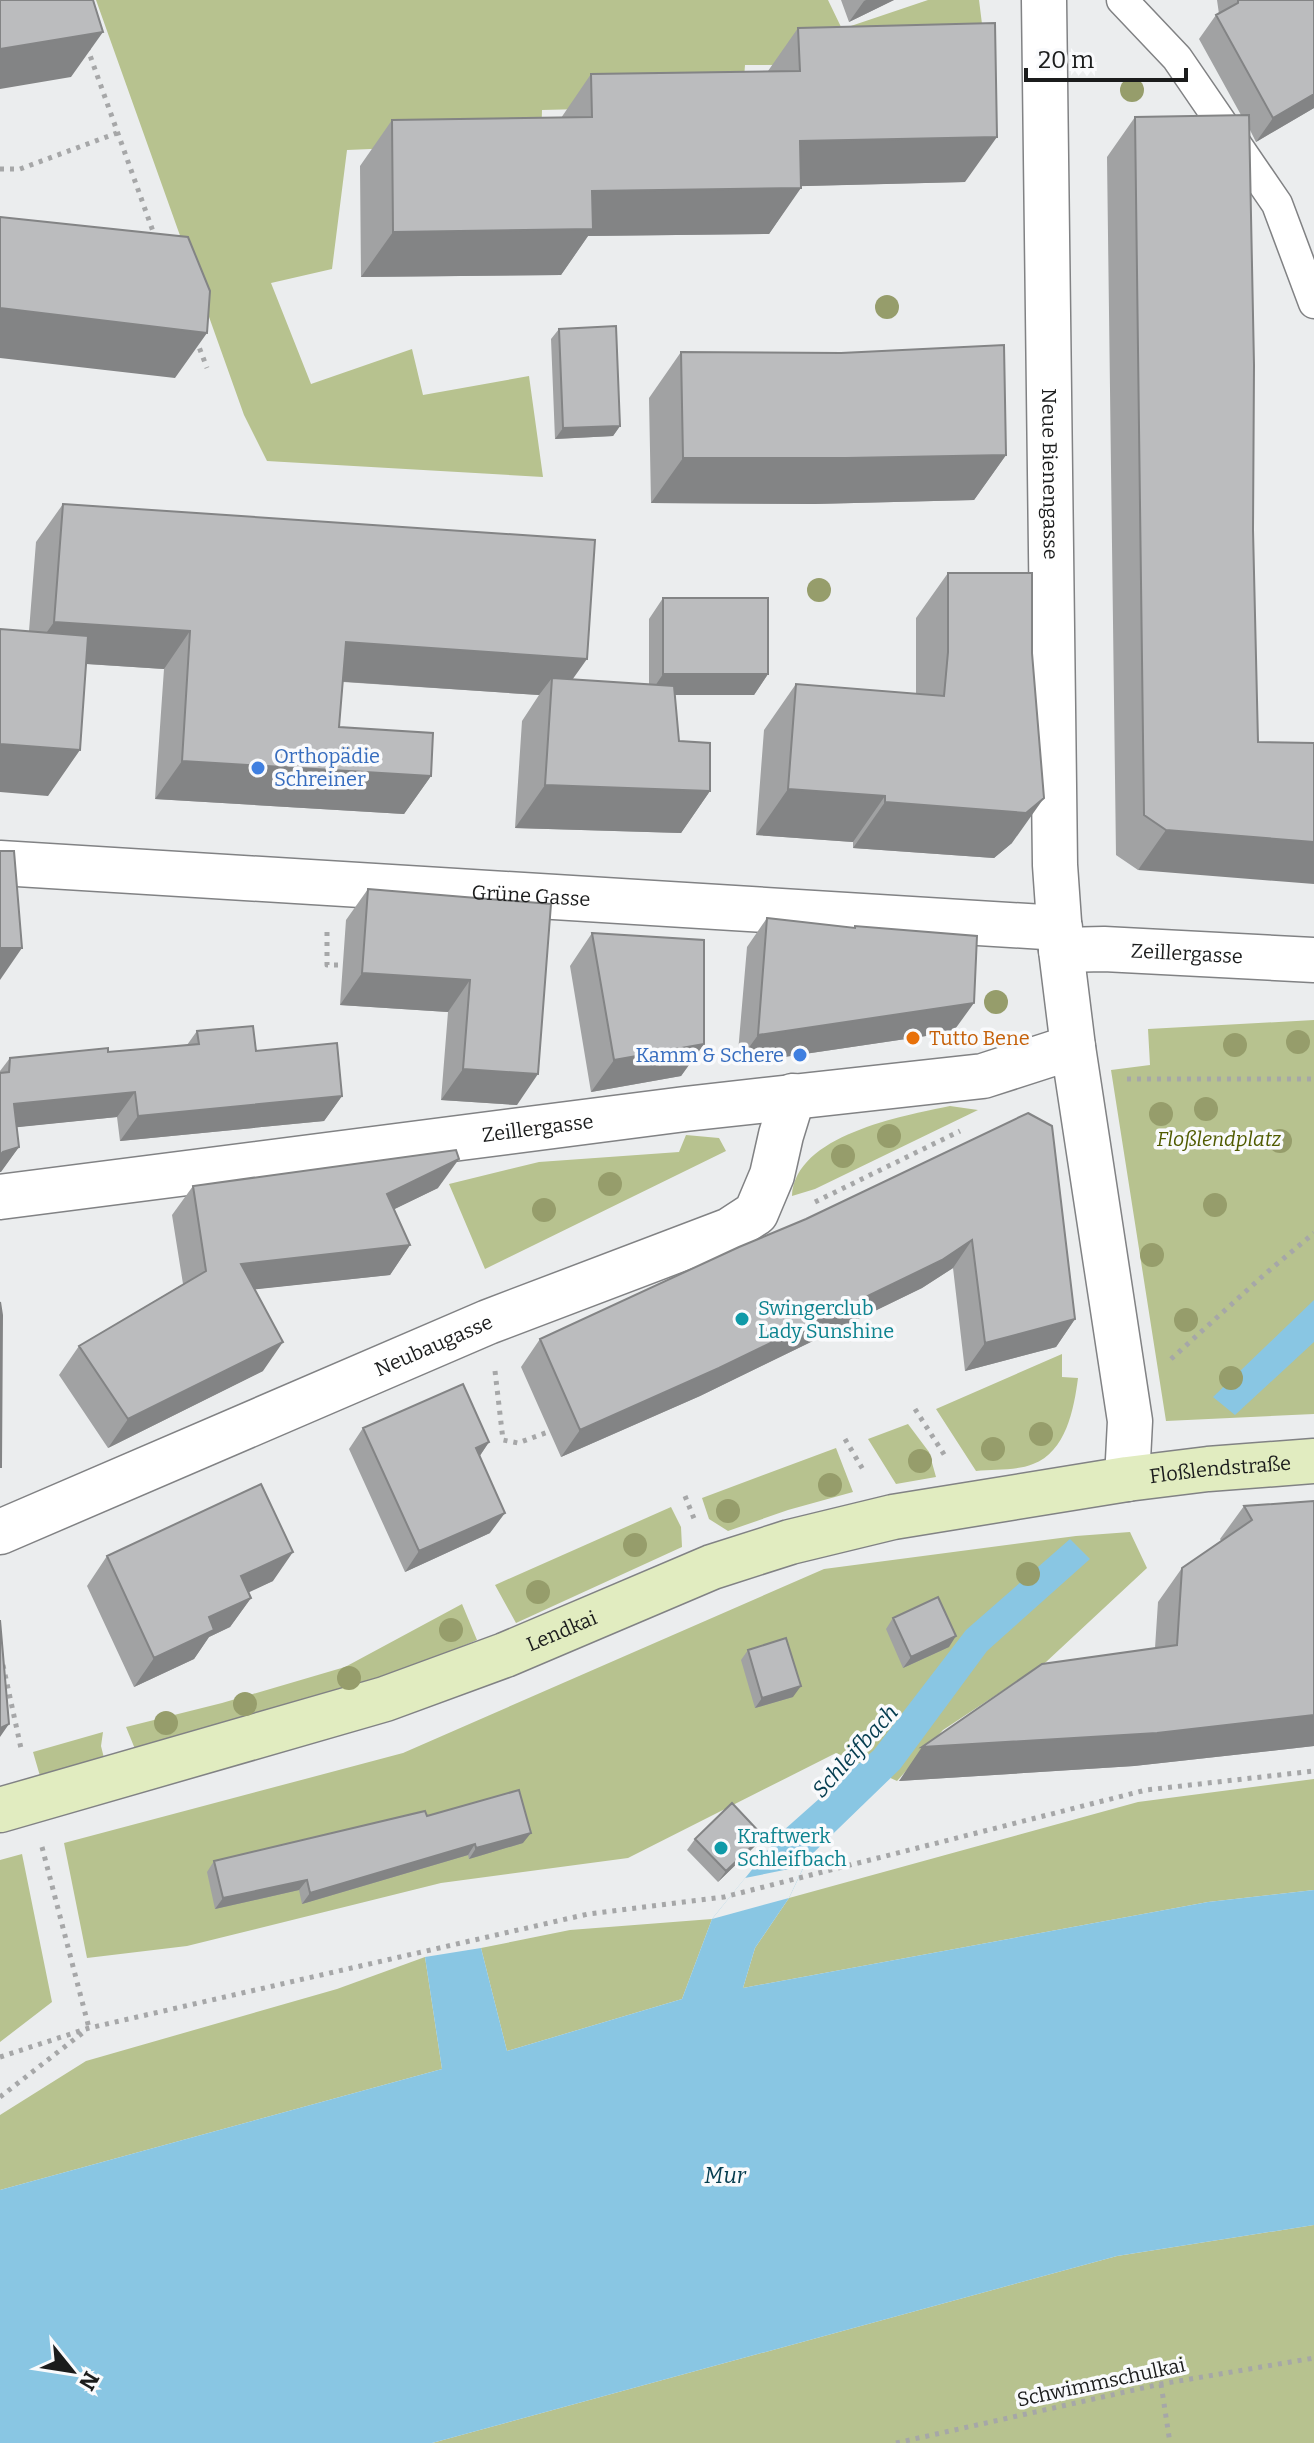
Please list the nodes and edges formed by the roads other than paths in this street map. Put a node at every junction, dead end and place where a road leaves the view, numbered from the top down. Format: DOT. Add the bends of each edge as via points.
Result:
graph roads {
  1 [pos="1044,0"];
  2 [pos="1122,0"];
  3 [pos="1314,303"];
  4 [pos="0,863"];
  5 [pos="1061,939"];
  6 [pos="1314,960"];
  7 [pos="1073,1047"];
  8 [pos="793,1096"];
  9 [pos="0,1197"];
  10 [pos="1314,1461"];
  11 [pos="1127,1479"];
  12 [pos="0,1532"];
  13 [pos="0,1810"];
  1 -- 5 [label="street, Neue Bienengasse" via="1055,865"];
  2 -- 3 [label="lane" via="1177,58 1277,204"];
  4 -- 5 [label="street, Grüne Gasse"];
  5 -- 6 [label="street, Zeillergasse" via="1104,949"];
  5 -- 7 [label="street"];
  7 -- 8 [label="street, Zeillergasse" via="983,1076"];
  7 -- 11 [label="street" via="1130,1421"];
  8 -- 9 [label="street, Zeillergasse"];
  8 -- 12 [label="street, Neubaugasse" via="756,1213 730,1230 488,1322"];
  10 -- 11 [label="main road, Floßlendstraße"];
  11 -- 13 [label="main road, Lendkai" via="893,1517 790,1542 712,1567 505,1655 385,1699"];
}
